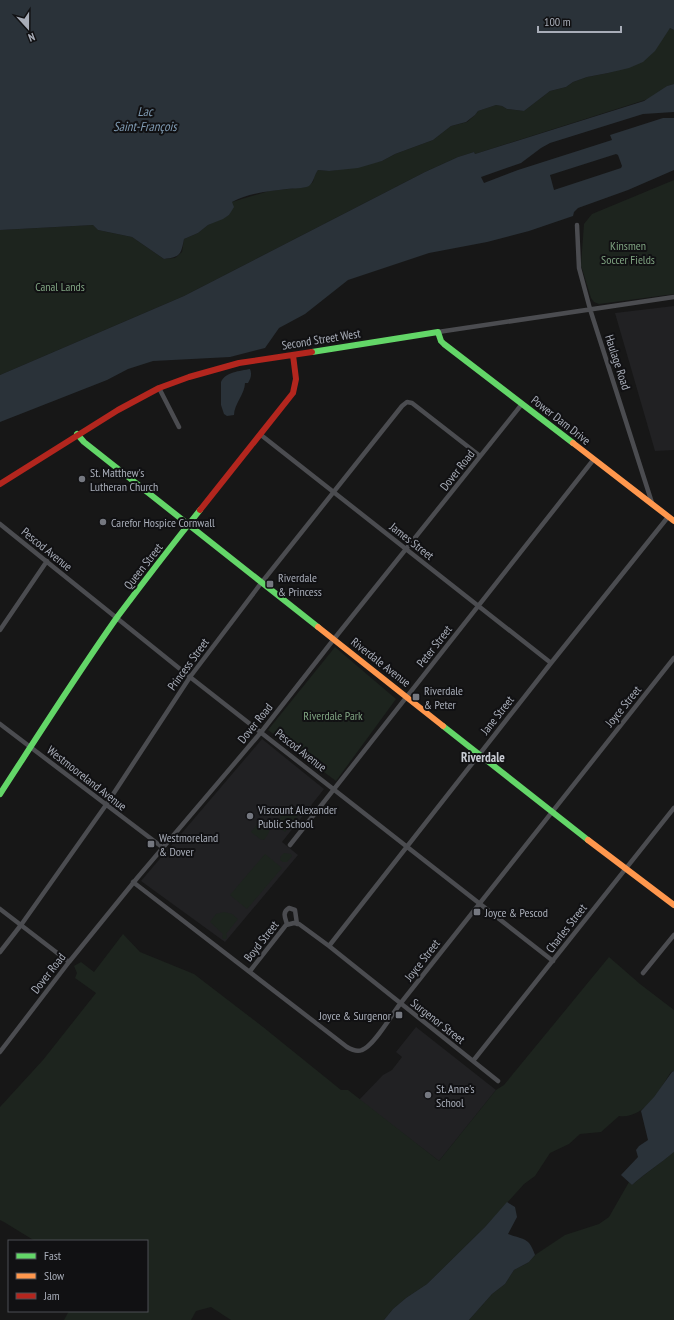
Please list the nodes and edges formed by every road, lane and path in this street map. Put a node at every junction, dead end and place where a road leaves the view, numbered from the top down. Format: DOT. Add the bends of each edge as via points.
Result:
graph roads {
  1 [pos="577,225"];
  2 [pos="674,298"];
  3 [pos="590,309"];
  4 [pos="438,332"];
  5 [pos="293,355"];
  6 [pos="159,388"];
  7 [pos="522,404"];
  8 [pos="179,427"];
  9 [pos="78,434"];
  10 [pos="261,435"];
  11 [pos="480,456"];
  12 [pos="594,459"];
  13 [pos="0,484"];
  14 [pos="332,492"];
  15 [pos="652,503"];
  16 [pos="668,517"];
  17 [pos="674,521"];
  18 [pos="0,524"];
  19 [pos="189,525"];
  20 [pos="406,550"];
  21 [pos="47,561"];
  22 [pos="262,582"];
  23 [pos="479,605"];
  24 [pos="118,617"];
  25 [pos="0,630"];
  26 [pos="334,639"];
  27 [pos="674,658"];
  28 [pos="551,663"];
  29 [pos="190,676"];
  30 [pos="407,696"];
  31 [pos="0,724"];
  32 [pos="262,731"];
  33 [pos="31,747"];
  34 [pos="479,754"];
  35 [pos="335,790"];
  36 [pos="0,794"];
  37 [pos="106,805"];
  38 [pos="674,808"];
  39 [pos="552,811"];
  40 [pos="290,845"];
  41 [pos="407,846"];
  42 [pos="162,847"];
  43 [pos="625,869"];
  44 [pos="133,882"];
  45 [pos="480,903"];
  46 [pos="674,905"];
  47 [pos="0,909"];
  48 [pos="287,924"];
  49 [pos="297,924"];
  50 [pos="21,925"];
  51 [pos="674,936"];
  52 [pos="329,946"];
  53 [pos="0,952"];
  54 [pos="554,961"];
  55 [pos="69,962"];
  56 [pos="250,971"];
  57 [pos="643,973"];
  58 [pos="400,1004"];
  59 [pos="0,1052"];
  60 [pos="474,1061"];
  61 [pos="498,1080"];
  1 -- 3 [label="street, Haulage Road" via="578,268"];
  2 -- 3 [label="street, Second Street West"];
  3 -- 4 [label="street, Second Street West"];
  3 -- 15 [label="street, Haulage Road"];
  4 -- 5 [label="street, Second Street West"];
  4 -- 7 [label="street, Power Dam Drive" via="444,344"];
  5 -- 6 [label="street, Second Street West" via="239,363 189,376"];
  5 -- 10 [label="street, Queen Street" via="297,376 295,390"];
  6 -- 8 [label="street"];
  6 -- 9 [label="street, Second Street West"];
  7 -- 11 [label="street, Dover Road"];
  7 -- 12 [label="street, Power Dam Drive"];
  9 -- 13 [label="street, Second Street West"];
  9 -- 19 [label="street, Riverdale Avenue" via="84,442"];
  10 -- 14 [label="street, James Street"];
  10 -- 19 [label="street, Queen Street"];
  11 -- 14 [label="street, Princess Street" via="410,402 402,406"];
  11 -- 20 [label="street, Dover Road"];
  12 -- 15 [label="street, Power Dam Drive"];
  12 -- 23 [label="street, Peter Street"];
  14 -- 20 [label="street, James Street"];
  14 -- 22 [label="street, Princess Street"];
  15 -- 16 [label="street, Power Dam Drive"];
  16 -- 17 [label="street, Power Dam Drive"];
  16 -- 28 [label="street, Jane Street"];
  18 -- 21 [label="street, Pescod Avenue"];
  19 -- 22 [label="street, Riverdale Avenue"];
  19 -- 24 [label="street, Queen Street"];
  20 -- 23 [label="street, James Street"];
  20 -- 26 [label="street, Dover Road"];
  21 -- 24 [label="street, Pescod Avenue"];
  21 -- 25 [label="street"];
  22 -- 26 [label="street, Riverdale Avenue"];
  22 -- 29 [label="street, Princess Street"];
  23 -- 28 [label="street, James Street"];
  23 -- 30 [label="street, Peter Street"];
  24 -- 29 [label="street, Pescod Avenue"];
  24 -- 33 [label="street, Queen Street"];
  26 -- 30 [label="street, Riverdale Avenue"];
  26 -- 32 [label="street, Dover Road"];
  27 -- 39 [label="street, Joyce Street"];
  28 -- 34 [label="street, Jane Street"];
  29 -- 32 [label="street, Pescod Avenue"];
  29 -- 37 [label="street, Princess Street"];
  30 -- 34 [label="street, Riverdale Avenue"];
  30 -- 35 [label="street, Peter Street"];
  31 -- 33 [label="street, Westmooreland Avenue"];
  32 -- 35 [label="street, Pescod Avenue"];
  32 -- 42 [label="street, Dover Road"];
  33 -- 36 [label="street, Queen Street"];
  33 -- 37 [label="street, Westmooreland Avenue"];
  34 -- 39 [label="street, Riverdale Avenue"];
  34 -- 41 [label="street, Jane Street"];
  35 -- 40 [label="street, Peter Street"];
  35 -- 41 [label="street, Pescod Avenue"];
  37 -- 42 [label="street, Westmooreland Avenue"];
  37 -- 50 [label="street, Princess Street"];
  38 -- 43 [label="street, Charles Street"];
  39 -- 43 [label="street, Riverdale Avenue"];
  39 -- 45 [label="street, Joyce Street"];
  41 -- 45 [label="street, Pescod Avenue"];
  41 -- 52 [label="street, Jane Street"];
  42 -- 44 [label="street, Dover Road"];
  43 -- 46 [label="street, Riverdale Avenue"];
  43 -- 54 [label="street, Charles Street"];
  44 -- 55 [label="street, Dover Road"];
  44 -- 56 [label="street, Joyce Street"];
  45 -- 54 [label="street, Pescod Avenue"];
  45 -- 58 [label="street, Joyce Street"];
  47 -- 50 [label="street"];
  48 -- 49 [label="street, Boyd Street"];
  48 -- 49 [label="street, Boyd Street" via="284,913 289,908 295,910"];
  48 -- 56 [label="street, Boyd Street"];
  49 -- 52 [label="street, Boyd Street"];
  50 -- 53 [label="street, Princess Street"];
  50 -- 55 [label="street"];
  51 -- 57 [label="street"];
  52 -- 58 [label="street, Surgenor Street"];
  54 -- 60 [label="street, Charles Street"];
  55 -- 59 [label="street, Dover Road"];
  56 -- 58 [label="street, Joyce Street" via="355,1051 367,1047"];
  58 -- 60 [label="street, Surgenor Street"];
  60 -- 61 [label="street, Surgenor Street"];
}
